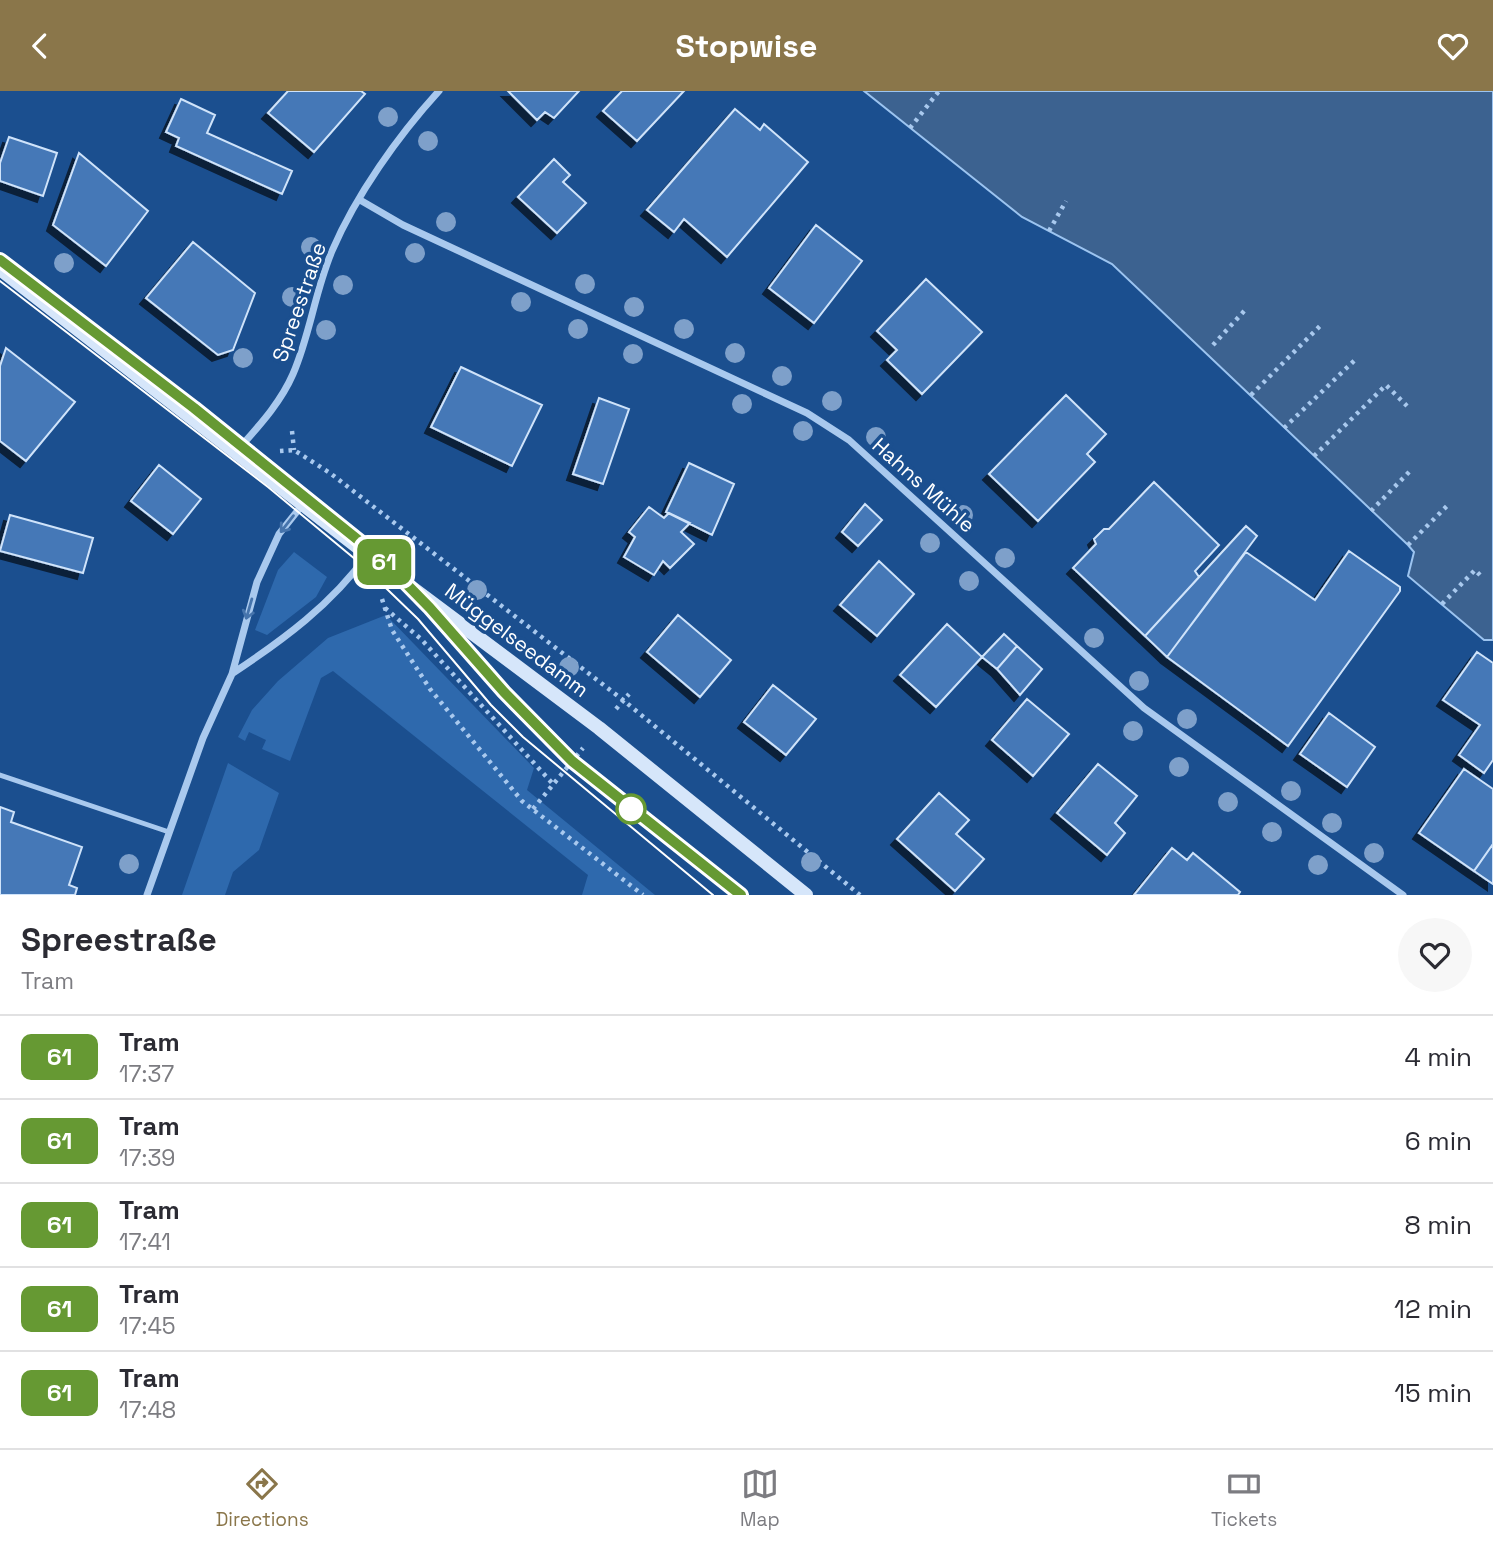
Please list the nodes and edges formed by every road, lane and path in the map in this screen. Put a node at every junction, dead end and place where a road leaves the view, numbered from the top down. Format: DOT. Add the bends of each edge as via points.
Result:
graph roads {
  1 [pos="439,91"];
  2 [pos="939,91"];
  3 [pos="911,128"];
  4 [pos="359,200"];
  5 [pos="1066,201"];
  6 [pos="1049,231"];
  7 [pos="0,269"];
  8 [pos="1246,309"];
  9 [pos="1323,323"];
  10 [pos="1213,345"];
  11 [pos="1357,358"];
  12 [pos="1251,395"];
  13 [pos="1407,406"];
  14 [pos="1284,428"];
  15 [pos="292,431"];
  16 [pos="294,450"];
  17 [pos="236,452"];
  18 [pos="1314,456"];
  19 [pos="304,457"];
  20 [pos="1411,470"];
  21 [pos="304,504"];
  22 [pos="1447,506"];
  23 [pos="1371,511"];
  24 [pos="1408,545"];
  25 [pos="368,555"];
  26 [pos="1480,575"];
  27 [pos="1442,604"];
  28 [pos="385,607"];
  29 [pos="232,674"];
  30 [pos="0,775"];
  31 [pos="553,784"];
  32 [pos="169,832"];
  33 [pos="147,895"];
  34 [pos="643,895"];
  35 [pos="806,895"];
  36 [pos="860,895"];
  37 [pos="1403,895"];
  1 -- 4 [label="street, Spreestraße" via="391,149"];
  2 -- 3 [label="path"];
  4 -- 17 [label="street, Spreestraße" via="332,251 293,374 274,408"];
  4 -- 37 [label="street, Hahns Mühle" via="403,225 807,414 849,440 1144,708"];
  5 -- 6 [label="path"];
  7 -- 17 [label="main road, Müggelseedamm"];
  8 -- 10 [label="path"];
  9 -- 12 [label="path"];
  11 -- 14 [label="path"];
  13 -- 18 [label="path" via="1386,385"];
  15 -- 16 [label="path"];
  17 -- 21 [label="main road, Müggelseedamm"];
  19 -- 36 [label="path" via="623,700"];
  20 -- 23 [label="path"];
  21 -- 25 [label="main road, Müggelseedamm"];
  21 -- 29 [label="street, one-way" via="279,534 257,582"];
  22 -- 24 [label="path"];
  25 -- 28 [label="path"];
  25 -- 29 [label="street" via="318,610"];
  25 -- 35 [label="main road, Müggelseedamm" via="599,728"];
  26 -- 27 [label="path" via="1475,570"];
  28 -- 31 [label="path" via="421,639"];
  28 -- 34 [label="path" via="392,629 430,689 522,801"];
  29 -- 32 [label="street"];
  30 -- 32 [label="lane"];
  32 -- 33 [label="street"];
}
